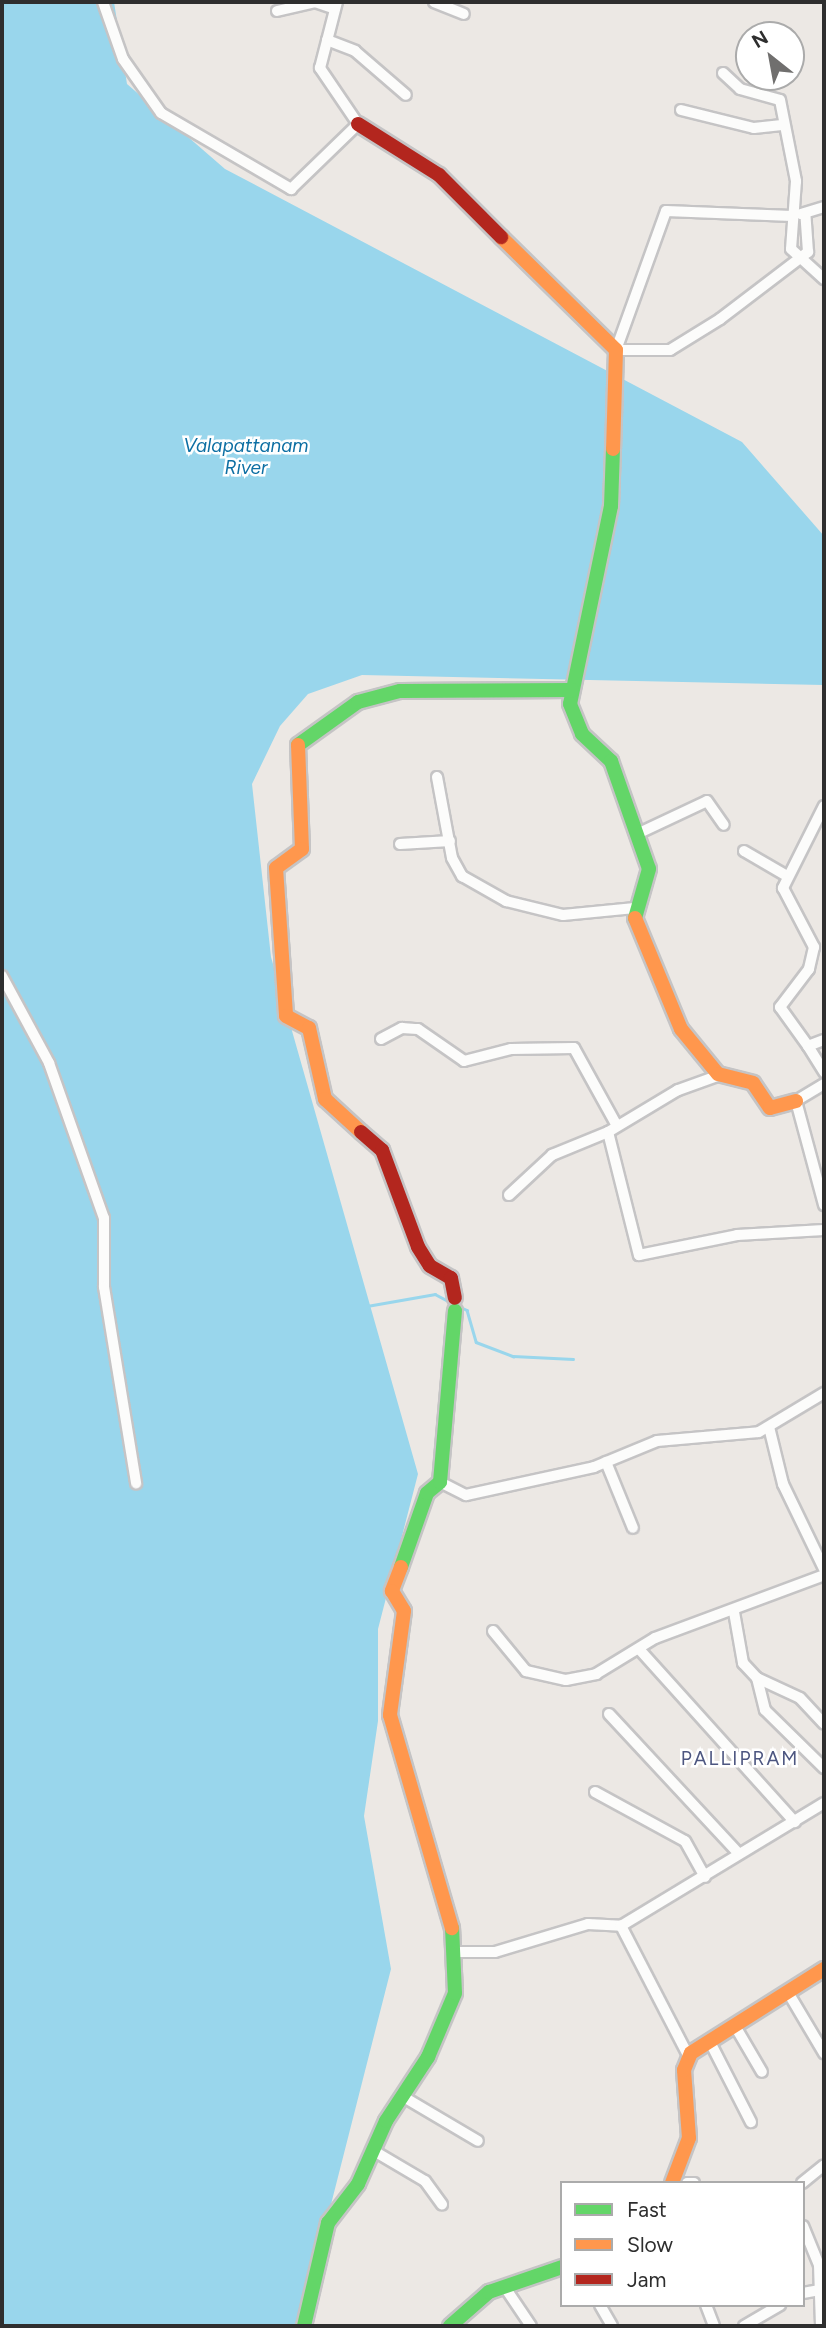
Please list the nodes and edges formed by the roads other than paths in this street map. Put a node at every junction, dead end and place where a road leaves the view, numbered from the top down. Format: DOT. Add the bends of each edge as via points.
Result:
graph roads {
  1 [pos="103,2"];
  2 [pos="434,2"];
  3 [pos="337,4"];
  4 [pos="277,11"];
  5 [pos="464,14"];
  6 [pos="327,40"];
  7 [pos="723,73"];
  8 [pos="406,94"];
  9 [pos="681,110"];
  10 [pos="358,124"];
  11 [pos="782,125"];
  12 [pos="824,207"];
  13 [pos="797,214"];
  14 [pos="798,260"];
  15 [pos="824,279"];
  16 [pos="616,350"];
  17 [pos="572,690"];
  18 [pos="437,778"];
  19 [pos="824,806"];
  20 [pos="724,825"];
  21 [pos="637,834"];
  22 [pos="450,841"];
  23 [pos="400,844"];
  24 [pos="744,851"];
  25 [pos="788,876"];
  26 [pos="635,908"];
  27 [pos="2,976"];
  28 [pos="382,1039"];
  29 [pos="824,1040"];
  30 [pos="808,1046"];
  31 [pos="824,1072"];
  32 [pos="720,1075"];
  33 [pos="824,1084"];
  34 [pos="796,1101"];
  35 [pos="613,1129"];
  36 [pos="509,1195"];
  37 [pos="824,1205"];
  38 [pos="824,1230"];
  39 [pos="824,1393"];
  40 [pos="769,1427"];
  41 [pos="606,1462"];
  42 [pos="440,1482"];
  43 [pos="136,1483"];
  44 [pos="633,1528"];
  45 [pos="824,1569"];
  46 [pos="824,1575"];
  47 [pos="734,1612"];
  48 [pos="493,1631"];
  49 [pos="639,1649"];
  50 [pos="757,1678"];
  51 [pos="609,1714"];
  52 [pos="824,1724"];
  53 [pos="824,1768"];
  54 [pos="595,1793"];
  55 [pos="824,1803"];
  56 [pos="795,1822"];
  57 [pos="739,1854"];
  58 [pos="705,1877"];
  59 [pos="621,1926"];
  60 [pos="457,1952"];
  61 [pos="824,1969"];
  62 [pos="789,1994"];
  63 [pos="735,2026"];
  64 [pos="710,2042"];
  65 [pos="824,2053"];
  66 [pos="689,2057"];
  67 [pos="762,2072"];
  68 [pos="402,2096"];
  69 [pos="751,2122"];
  70 [pos="478,2141"];
  71 [pos="374,2151"];
  72 [pos="824,2165"];
  73 [pos="672,2181"];
  74 [pos="804,2181"];
  75 [pos="442,2204"];
  76 [pos="805,2231"];
  77 [pos="560,2268"];
  78 [pos="504,2286"];
  79 [pos="820,2290"];
  80 [pos="805,2294"];
  81 [pos="601,2307"];
  82 [pos="707,2307"];
  83 [pos="777,2307"];
  84 [pos="304,2326"];
  85 [pos="450,2326"];
  86 [pos="530,2326"];
  87 [pos="612,2326"];
  88 [pos="714,2326"];
  89 [pos="744,2326"];
  90 [pos="821,2326"];
  1 -- 10 [label="street" via="123,59 161,113 290,189"];
  2 -- 5 [label="street"];
  3 -- 4 [label="street" via="315,2"];
  3 -- 6 [label="street"];
  6 -- 8 [label="street" via="355,51"];
  6 -- 10 [label="street" via="320,68"];
  7 -- 11 [label="street" via="740,89 780,100"];
  9 -- 11 [label="street" via="754,128"];
  10 -- 16 [label="street" via="439,175"];
  11 -- 13 [label="street" via="795,171"];
  12 -- 13 [label="street"];
  13 -- 14 [label="street" via="788,236"];
  13 -- 14 [label="street" via="811,247"];
  13 -- 16 [label="street" via="666,211"];
  14 -- 15 [label="street"];
  14 -- 16 [label="street" via="670,350"];
  16 -- 17 [label="street" via="611,506"];
  17 -- 21 [label="street" via="582,734 611,761"];
  17 -- 42 [label="street" via="400,691 358,702 298,742 302,849 276,867 286,1016 309,1028 325,1099 383,1150 418,1247 430,1266 451,1278 455,1305"];
  18 -- 22 [label="street"];
  19 -- 25 [label="street"];
  20 -- 21 [label="street" via="707,801"];
  21 -- 26 [label="street" via="649,869"];
  22 -- 23 [label="street"];
  22 -- 26 [label="street" via="461,876 506,901 563,915"];
  24 -- 25 [label="street"];
  25 -- 30 [label="street" via="785,899 814,947 809,970 780,1007"];
  26 -- 32 [label="street" via="643,954 681,1029"];
  27 -- 43 [label="street" via="49,1063 104,1219 104,1287"];
  28 -- 35 [label="street" via="402,1028 418,1029 464,1061 510,1049 574,1048"];
  29 -- 30 [label="street"];
  30 -- 31 [label="street"];
  32 -- 34 [label="street" via="753,1083 770,1108"];
  32 -- 35 [label="street" via="678,1090"];
  33 -- 34 [label="street"];
  34 -- 37 [label="street"];
  35 -- 36 [label="street" via="552,1154"];
  35 -- 38 [label="street" via="639,1255 737,1235"];
  39 -- 40 [label="street"];
  40 -- 41 [label="street" via="657,1441"];
  40 -- 45 [label="street" via="783,1484"];
  41 -- 42 [label="street" via="466,1495"];
  41 -- 44 [label="street"];
  42 -- 60 [label="street" via="427,1493 392,1591 404,1611 390,1715"];
  46 -- 47 [label="street"];
  47 -- 49 [label="street" via="654,1638"];
  47 -- 50 [label="street" via="743,1663"];
  48 -- 49 [label="street" via="526,1671 547,1678 596,1674"];
  49 -- 56 [label="street"];
  50 -- 52 [label="street" via="800,1698"];
  50 -- 53 [label="street" via="765,1710"];
  51 -- 57 [label="street"];
  54 -- 58 [label="street" via="685,1842"];
  55 -- 56 [label="street"];
  56 -- 57 [label="street"];
  57 -- 58 [label="street"];
  58 -- 59 [label="street"];
  59 -- 60 [label="street" via="588,1924 495,1952"];
  59 -- 66 [label="street"];
  60 -- 68 [label="street" via="444,2027"];
  61 -- 62 [label="street"];
  62 -- 63 [label="street"];
  62 -- 65 [label="street"];
  63 -- 64 [label="street"];
  63 -- 67 [label="street"];
  64 -- 66 [label="street"];
  64 -- 69 [label="street"];
  66 -- 73 [label="street" via="684,2070 689,2137"];
  68 -- 70 [label="street"];
  68 -- 71 [label="street"];
  71 -- 75 [label="street" via="425,2181"];
  71 -- 84 [label="street" via="328,2223"];
  72 -- 74 [label="street"];
  76 -- 79 [label="street" via="819,2265"];
  77 -- 78 [label="street"];
  78 -- 85 [label="street" via="470,2304"];
  78 -- 86 [label="street"];
  79 -- 80 [label="street"];
  79 -- 90 [label="street"];
  81 -- 87 [label="street"];
  82 -- 88 [label="street"];
  83 -- 89 [label="street"];
}
